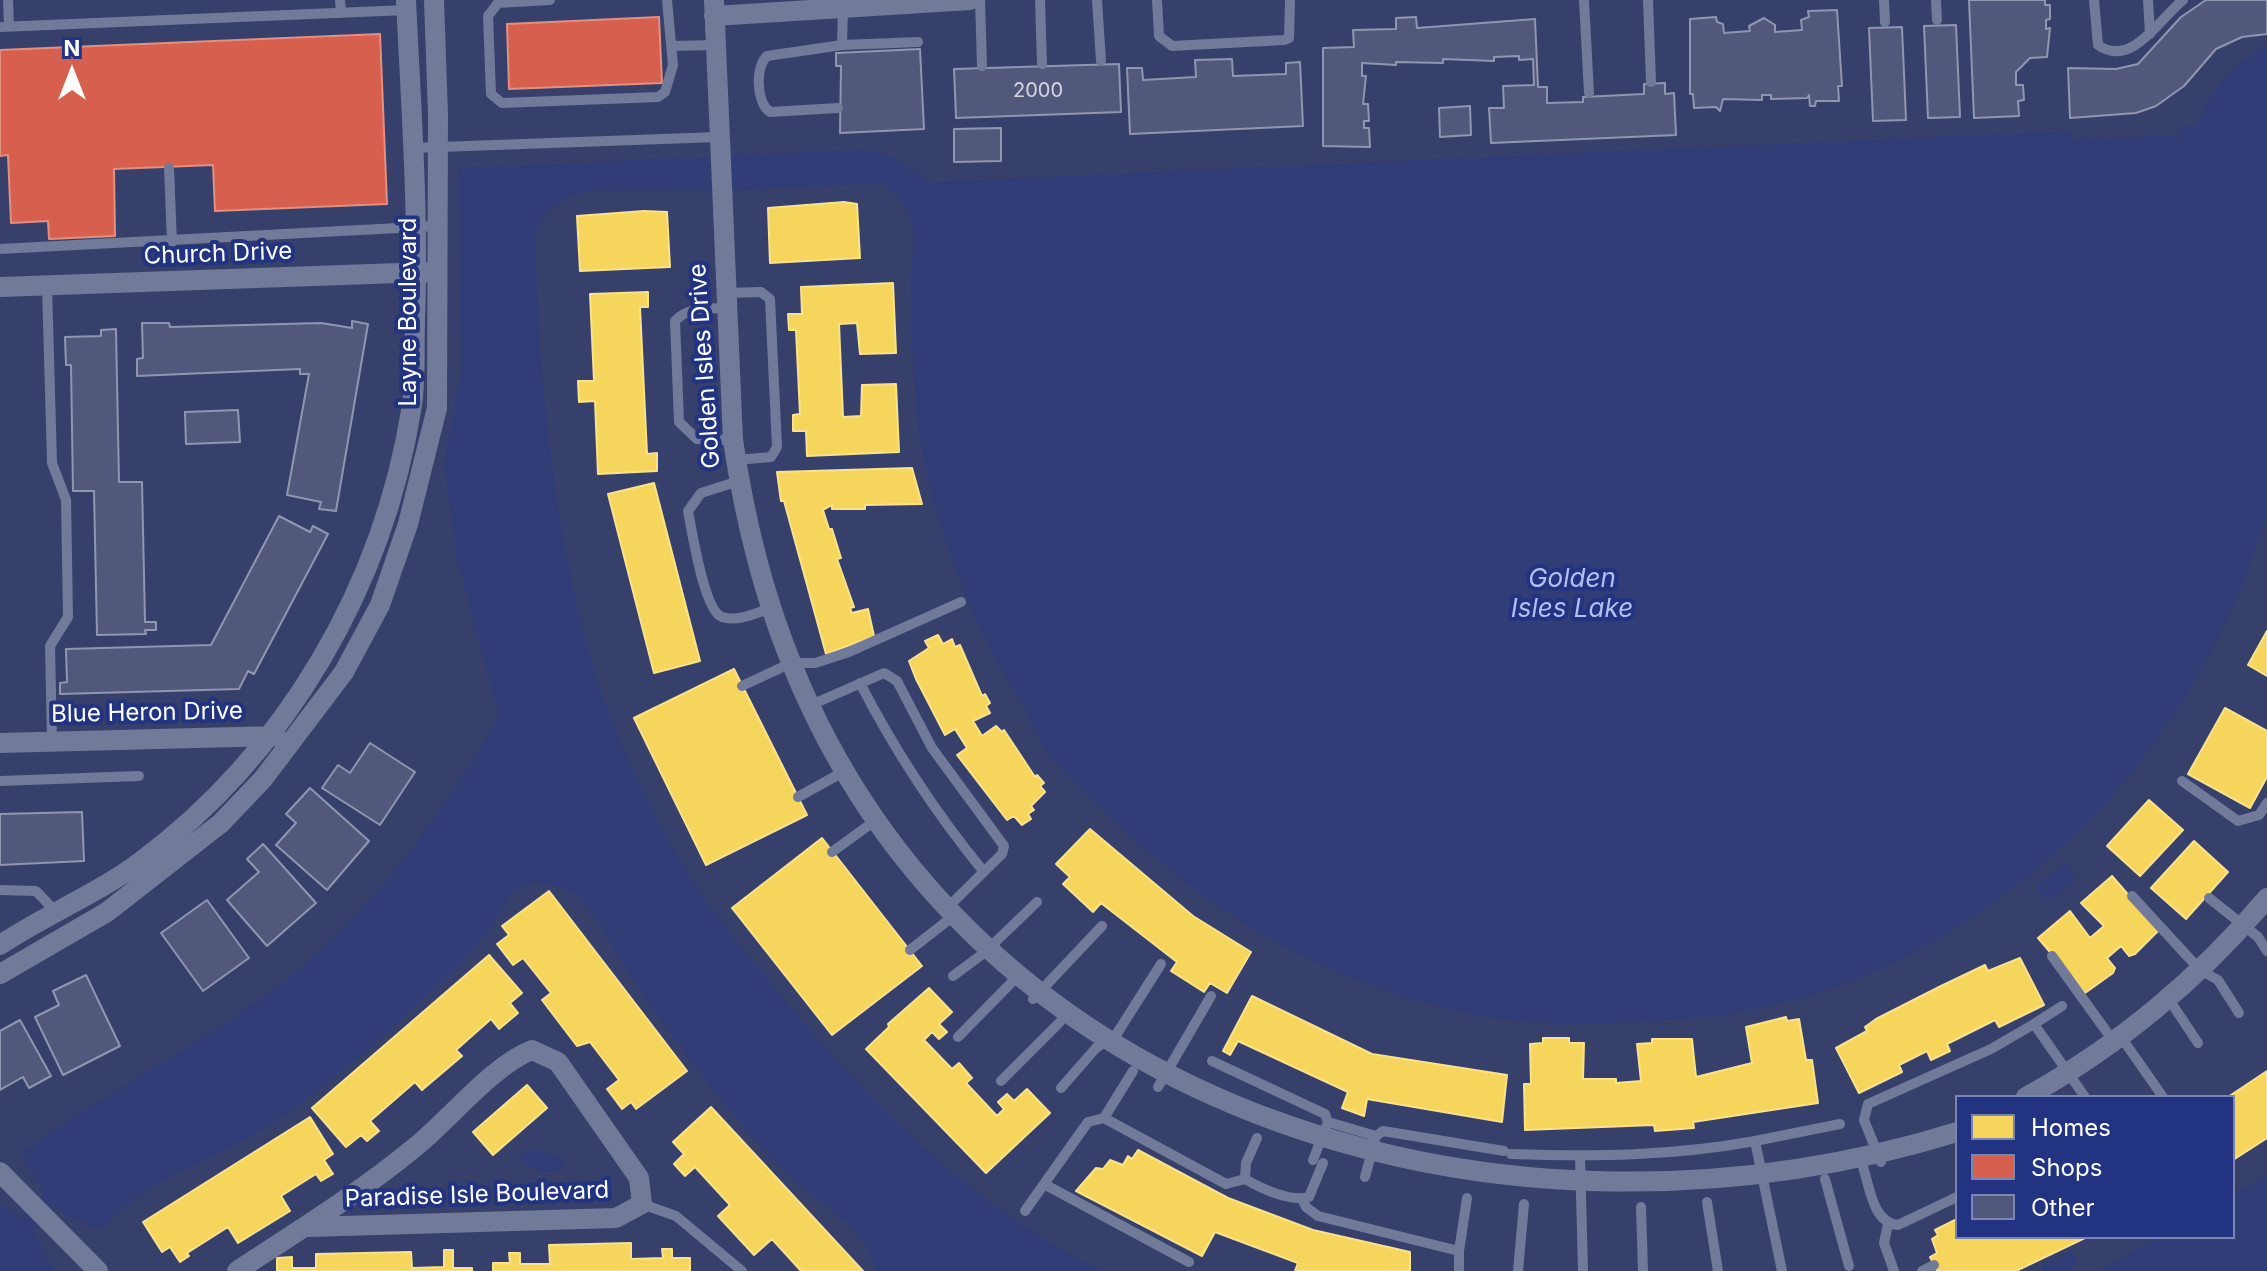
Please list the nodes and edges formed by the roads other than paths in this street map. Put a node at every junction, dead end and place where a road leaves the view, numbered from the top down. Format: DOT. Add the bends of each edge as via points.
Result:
graph roads {
  1 [pos="8,0"];
  2 [pos="340,0"];
  3 [pos="434,0"];
  4 [pos="550,0"];
  5 [pos="667,0"];
  6 [pos="970,0"];
  7 [pos="980,0"];
  8 [pos="1040,0"];
  9 [pos="1097,0"];
  10 [pos="1157,0"];
  11 [pos="1290,0"];
  12 [pos="1584,0"];
  13 [pos="1648,0"];
  14 [pos="1884,0"];
  15 [pos="1936,0"];
  16 [pos="2094,0"];
  17 [pos="2148,0"];
  18 [pos="2183,0"];
  19 [pos="406,5"];
  20 [pos="845,5"];
  21 [pos="714,8"];
  22 [pos="341,13"];
  23 [pos="1937,20"];
  24 [pos="1885,22"];
  25 [pos="4,26"];
  26 [pos="2150,34"];
  27 [pos="918,42"];
  28 [pos="715,45"];
  29 [pos="842,45"];
  30 [pos="673,46"];
  31 [pos="1101,61"];
  32 [pos="1042,64"];
  33 [pos="982,66"];
  34 [pos="1651,82"];
  35 [pos="1589,93"];
  36 [pos="838,108"];
  37 [pos="718,144"];
  38 [pos="437,147"];
  39 [pos="412,148"];
  40 [pos="169,168"];
  41 [pos="436,226"];
  42 [pos="415,227"];
  43 [pos="172,243"];
  44 [pos="0,249"];
  45 [pos="427,272"];
  46 [pos="47,285"];
  47 [pos="0,287"];
  48 [pos="727,301"];
  49 [pos="734,450"];
  50 [pos="411,461"];
  51 [pos="739,481"];
  52 [pos="961,602"];
  53 [pos="771,608"];
  54 [pos="791,663"];
  55 [pos="860,683"];
  56 [pos="742,686"];
  57 [pos="810,705"];
  58 [pos="270,736"];
  59 [pos="295,737"];
  60 [pos="52,741"];
  61 [pos="0,743"];
  62 [pos="845,771"];
  63 [pos="139,776"];
  64 [pos="0,781"];
  65 [pos="2182,781"];
  66 [pos="798,797"];
  67 [pos="2267,803"];
  68 [pos="876,820"];
  69 [pos="832,852"];
  70 [pos="984,872"];
  71 [pos="0,890"];
  72 [pos="2132,896"];
  73 [pos="2209,898"];
  74 [pos="2267,898"];
  75 [pos="1037,902"];
  76 [pos="57,913"];
  77 [pos="948,914"];
  78 [pos="2243,925"];
  79 [pos="1102,926"];
  80 [pos="0,945"];
  81 [pos="910,950"];
  82 [pos="2267,951"];
  83 [pos="984,953"];
  84 [pos="2052,956"];
  85 [pos="1161,964"];
  86 [pos="2200,970"];
  87 [pos="0,974"];
  88 [pos="953,976"];
  89 [pos="1013,981"];
  90 [pos="1211,996"];
  91 [pos="2168,998"];
  92 [pos="1033,999"];
  93 [pos="2062,1006"];
  94 [pos="2239,1013"];
  95 [pos="1060,1022"];
  96 [pos="2034,1024"];
  97 [pos="958,1037"];
  98 [pos="2117,1039"];
  99 [pos="2198,1043"];
  100 [pos="1096,1048"];
  101 [pos="1212,1061"];
  102 [pos="1133,1071"];
  103 [pos="2070,1071"];
  104 [pos="1001,1081"];
  105 [pos="1061,1088"];
  106 [pos="1164,1091"];
  107 [pos="2029,1095"];
  108 [pos="2084,1095"];
  109 [pos="2161,1095"];
  110 [pos="1104,1118"];
  111 [pos="1328,1122"];
  112 [pos="1840,1124"];
  113 [pos="1235,1128"];
  114 [pos="1955,1133"];
  115 [pos="1376,1136"];
  116 [pos="1264,1141"];
  117 [pos="1755,1141"];
  118 [pos="1580,1156"];
  119 [pos="1872,1165"];
  120 [pos="1331,1166"];
  121 [pos="0,1172"];
  122 [pos="1245,1179"];
  123 [pos="1825,1179"];
  124 [pos="1390,1183"];
  125 [pos="1044,1184"];
  126 [pos="1441,1193"];
  127 [pos="1760,1194"];
  128 [pos="1955,1198"];
  129 [pos="1302,1199"];
  130 [pos="1482,1200"];
  131 [pos="1715,1201"];
  132 [pos="642,1204"];
  133 [pos="1531,1205"];
  134 [pos="1633,1208"];
  135 [pos="1025,1211"];
  136 [pos="1888,1224"];
  137 [pos="309,1227"];
  138 [pos="1459,1251"];
  139 [pos="1189,1262"];
  140 [pos="1934,1265"];
  141 [pos="1849,1266"];
  142 [pos="98,1271"];
  143 [pos="237,1271"];
  144 [pos="742,1271"];
  145 [pos="1459,1271"];
  146 [pos="1518,1271"];
  147 [pos="1583,1271"];
  148 [pos="1643,1271"];
  149 [pos="1718,1271"];
  150 [pos="1782,1271"];
  151 [pos="1894,1271"];
  152 [pos="1922,1271"];
  1 -- 25 [label="lane"];
  2 -- 22 [label="lane"];
  3 -- 38 [label="street, Layne Boulevard"];
  4 -- 30 [label="lane" via="491,7 491,94 502,103 658,97 669,86"];
  5 -- 30 [label="lane"];
  6 -- 20 [label="street"];
  7 -- 33 [label="lane"];
  8 -- 32 [label="lane"];
  9 -- 31 [label="lane"];
  10 -- 11 [label="lane" via="1159,36 1172,46 1284,40 1289,38"];
  12 -- 35 [label="lane"];
  13 -- 34 [label="lane"];
  14 -- 24 [label="lane"];
  15 -- 23 [label="lane"];
  16 -- 26 [label="lane" via="2095,38 2105,50 2129,48"];
  17 -- 26 [label="lane"];
  18 -- 26 [label="lane"];
  19 -- 22 [label="lane"];
  19 -- 39 [label="street, Layne Boulevard"];
  20 -- 21 [label="street"];
  20 -- 29 [label="lane"];
  21 -- 28 [label="street, Golden Isles Drive"];
  22 -- 25 [label="lane"];
  27 -- 29 [label="lane"];
  28 -- 30 [label="lane"];
  28 -- 37 [label="street, Golden Isles Drive"];
  29 -- 36 [label="lane" via="780,52 767,56 759,68 761,102 770,112"];
  37 -- 38 [label="lane"];
  37 -- 48 [label="street, Golden Isles Drive"];
  38 -- 39 [label="lane"];
  38 -- 41 [label="street, Layne Boulevard"];
  39 -- 42 [label="street, Layne Boulevard"];
  40 -- 43 [label="lane"];
  41 -- 42 [label="lane"];
  41 -- 45 [label="street, Layne Boulevard"];
  42 -- 43 [label="lane"];
  42 -- 45 [label="street, Layne Boulevard"];
  43 -- 44 [label="lane"];
  45 -- 46 [label="street, Church Drive"];
  45 -- 50 [label="street, Layne Boulevard"];
  46 -- 47 [label="street, Church Drive"];
  46 -- 60 [label="lane" via="52,463 66,500 68,617 50,646"];
  48 -- 49 [label="street, Golden Isles Drive"];
  48 -- 49 [label="lane" via="682,313 675,321 679,422 697,439"];
  48 -- 49 [label="lane" via="761,292 770,299 777,447 771,457"];
  49 -- 51 [label="street, Golden Isles Drive"];
  50 -- 58 [label="street, Layne Boulevard" via="349,611"];
  50 -- 59 [label="street, Layne Boulevard" via="408,524 380,605 344,672"];
  51 -- 53 [label="street, Golden Isles Drive"];
  51 -- 53 [label="lane" via="701,493 688,511 709,605 722,617 738,619"];
  52 -- 54 [label="lane" via="849,652 815,663"];
  53 -- 54 [label="street, Golden Isles Drive"];
  54 -- 56 [label="lane"];
  54 -- 57 [label="street, Golden Isles Drive"];
  55 -- 57 [label="lane"];
  55 -- 70 [label="lane" via="900,760"];
  55 -- 70 [label="lane" via="891,674 932,748 1001,839 1002,854"];
  57 -- 62 [label="street, Golden Isles Drive"];
  58 -- 59 [label="street, Blue Heron Drive"];
  58 -- 60 [label="street, Blue Heron Drive"];
  58 -- 76 [label="street, Layne Boulevard" via="228,787 141,862"];
  59 -- 87 [label="street, Layne Boulevard" via="221,823 181,857 107,912"];
  60 -- 61 [label="street, Blue Heron Drive"];
  62 -- 66 [label="lane"];
  62 -- 68 [label="street, Golden Isles Drive"];
  63 -- 64 [label="lane"];
  65 -- 67 [label="lane" via="2238,821 2259,815"];
  68 -- 69 [label="lane"];
  68 -- 77 [label="street, Golden Isles Drive"];
  70 -- 77 [label="lane"];
  71 -- 76 [label="lane" via="36,891"];
  72 -- 86 [label="lane"];
  73 -- 78 [label="lane"];
  74 -- 78 [label="street"];
  75 -- 83 [label="lane"];
  76 -- 80 [label="street, Layne Boulevard"];
  77 -- 81 [label="lane"];
  77 -- 83 [label="street, Golden Isles Drive"];
  78 -- 82 [label="lane"];
  78 -- 86 [label="street"];
  79 -- 92 [label="lane"];
  83 -- 88 [label="lane"];
  83 -- 89 [label="street, Golden Isles Drive"];
  84 -- 98 [label="lane"];
  85 -- 100 [label="lane" via="1116,1035"];
  86 -- 91 [label="street"];
  86 -- 94 [label="lane" via="2218,980"];
  89 -- 92 [label="street, Golden Isles Drive"];
  89 -- 97 [label="lane"];
  90 -- 106 [label="lane"];
  91 -- 98 [label="street"];
  91 -- 99 [label="lane"];
  92 -- 95 [label="street, Golden Isles Drive"];
  93 -- 96 [label="lane"];
  95 -- 100 [label="street, Golden Isles Drive"];
  95 -- 104 [label="lane"];
  96 -- 103 [label="lane" via="2054,1057"];
  96 -- 119 [label="lane" via="1868,1104 1864,1120"];
  98 -- 103 [label="street"];
  98 -- 109 [label="lane"];
  100 -- 102 [label="street, Golden Isles Drive"];
  100 -- 105 [label="lane"];
  101 -- 111 [label="lane" via="1318,1109"];
  102 -- 106 [label="street, Golden Isles Drive"];
  102 -- 110 [label="lane"];
  103 -- 107 [label="street"];
  103 -- 108 [label="lane"];
  110 -- 122 [label="lane" via="1226,1184"];
  110 -- 125 [label="lane" via="1088,1122"];
  111 -- 115 [label="lane"];
  111 -- 120 [label="lane"];
  112 -- 117 [label="lane"];
  113 -- 116 [label="street"];
  114 -- 119 [label="street"];
  115 -- 118 [label="lane" via="1393,1131 1508,1153"];
  115 -- 120 [label="lane"];
  116 -- 122 [label="lane" via="1246,1163"];
  117 -- 118 [label="lane" via="1699,1151"];
  117 -- 127 [label="lane"];
  118 -- 147 [label="lane"];
  119 -- 123 [label="street"];
  119 -- 136 [label="lane" via="1880,1217"];
  120 -- 124 [label="street"];
  120 -- 129 [label="lane"];
  121 -- 142 [label="street"];
  122 -- 129 [label="lane"];
  123 -- 127 [label="street"];
  123 -- 141 [label="lane"];
  125 -- 135 [label="lane"];
  125 -- 139 [label="lane"];
  126 -- 130 [label="street"];
  127 -- 150 [label="lane"];
  128 -- 136 [label="lane" via="1898,1225"];
  129 -- 138 [label="lane" via="1318,1216"];
  130 -- 133 [label="street"];
  130 -- 138 [label="lane"];
  131 -- 134 [label="street"];
  131 -- 149 [label="lane"];
  132 -- 137 [label="street, Paradise Isle Boulevard" via="616,1218"];
  132 -- 137 [label="street, Paradise Isle Boulevard" via="639,1178 558,1062 532,1050 513,1058 446,1122"];
  132 -- 144 [label="lane" via="676,1216"];
  133 -- 146 [label="lane"];
  134 -- 148 [label="lane"];
  136 -- 151 [label="lane" via="1884,1243"];
  137 -- 143 [label="street, Paradise Isle Boulevard"];
  138 -- 145 [label="lane"];
  140 -- 152 [label="lane"];
}
